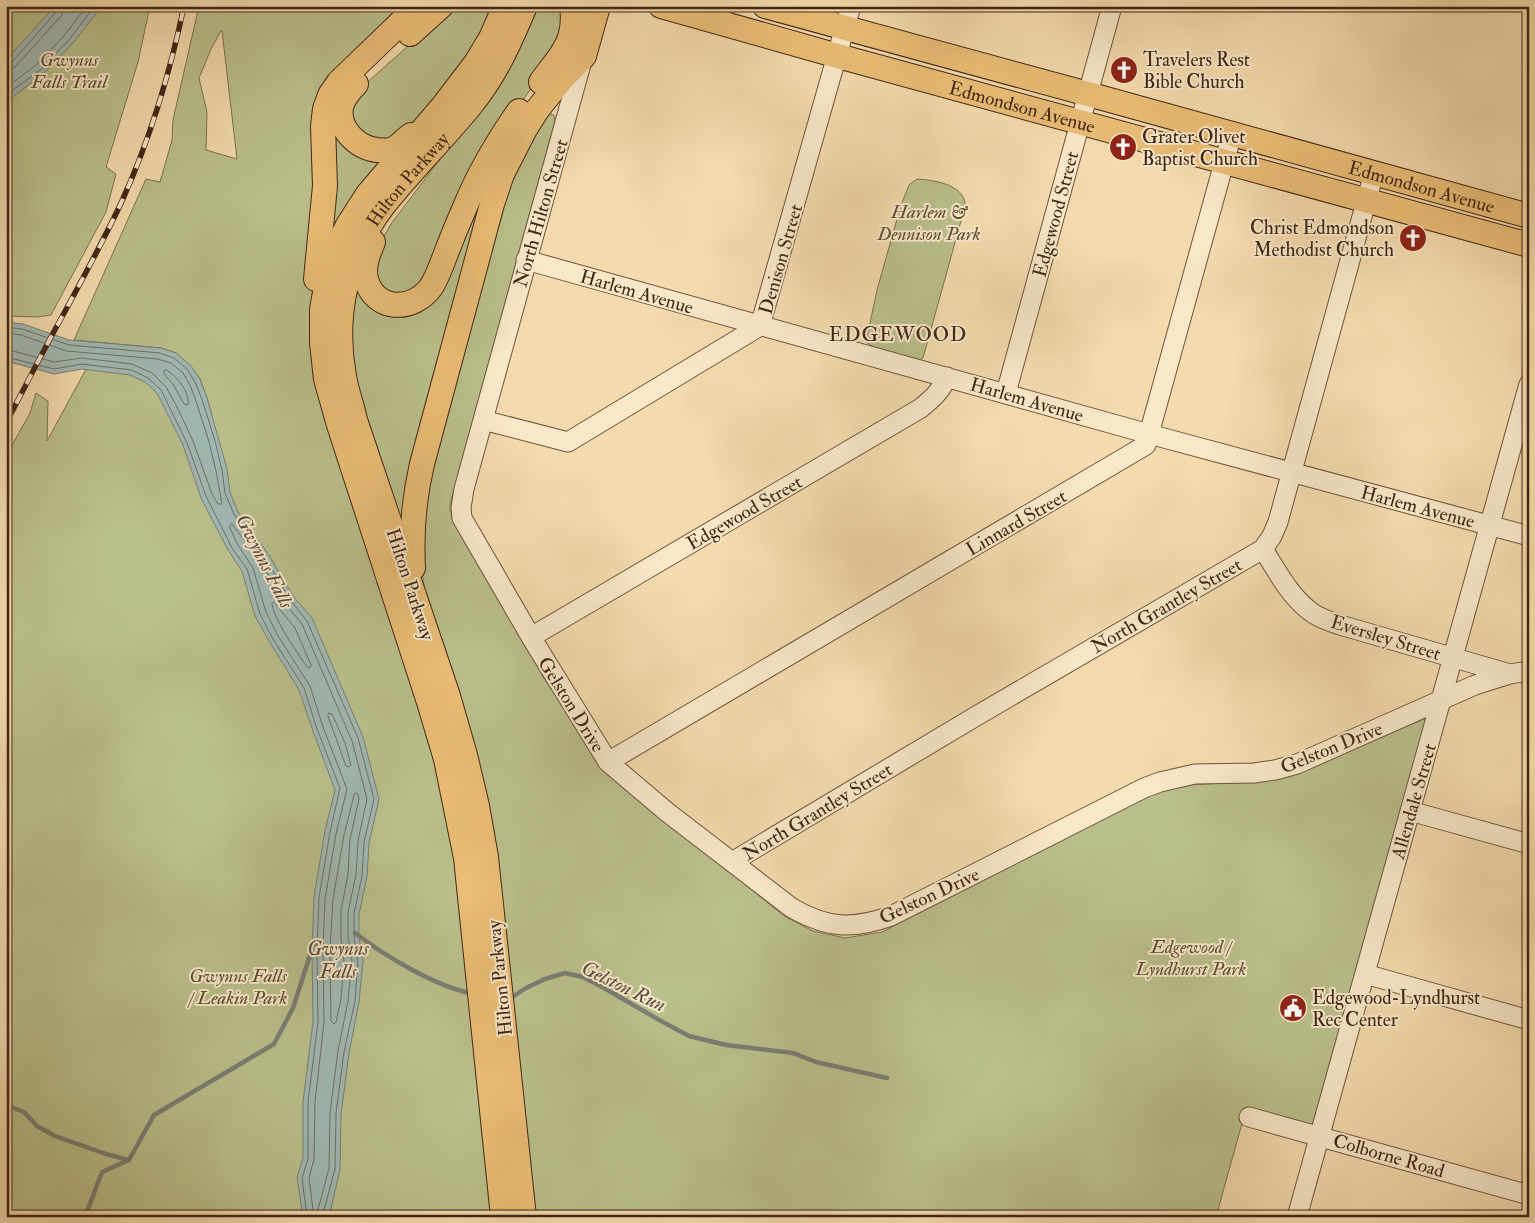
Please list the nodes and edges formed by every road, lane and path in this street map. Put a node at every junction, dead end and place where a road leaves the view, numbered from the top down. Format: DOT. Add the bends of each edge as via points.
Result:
graph roads {
  1 [pos="418,6"];
  2 [pos="441,6"];
  3 [pos="505,6"];
  4 [pos="525,6"];
  5 [pos="572,6"];
  6 [pos="598,6"];
  7 [pos="661,6"];
  8 [pos="765,6"];
  9 [pos="1112,6"];
  10 [pos="848,17"];
  11 [pos="584,56"];
  12 [pos="838,56"];
  13 [pos="1088,94"];
  14 [pos="444,105"];
  15 [pos="1080,123"];
  16 [pos="1232,134"];
  17 [pos="1225,162"];
  18 [pos="1374,174"];
  19 [pos="407,178"];
  20 [pos="1366,201"];
  21 [pos="1529,216"];
  22 [pos="1529,245"];
  23 [pos="526,260"];
  24 [pos="760,326"];
  25 [pos="322,343"];
  26 [pos="948,377"];
  27 [pos="1529,384"];
  28 [pos="1006,393"];
  29 [pos="483,420"];
  30 [pos="1149,434"];
  31 [pos="1291,473"];
  32 [pos="1490,525"];
  33 [pos="1529,536"];
  34 [pos="1263,549"];
  35 [pos="416,599"];
  36 [pos="530,637"];
  37 [pos="1453,658"];
  38 [pos="1529,671"];
  39 [pos="1510,674"];
  40 [pos="1441,700"];
  41 [pos="608,762"];
  42 [pos="1410,811"];
  43 [pos="1529,844"];
  44 [pos="732,862"];
  45 [pos="485,937"];
  46 [pos="1364,974"];
  47 [pos="1529,1020"];
  48 [pos="496,1043"];
  49 [pos="1249,1116"];
  50 [pos="1320,1136"];
  51 [pos="1529,1194"];
  52 [pos="503,1217"];
  53 [pos="524,1217"];
  54 [pos="1297,1217"];
  1 -- 25 [label="main road" via="339,82 325,109 325,186 316,294"];
  2 -- 14 [label="main road" via="350,90 341,107 342,119 355,142 372,150 386,151 394,149"];
  3 -- 14 [label="main road, Hilton Parkway" via="476,63"];
  4 -- 19 [label="main road, Hilton Parkway" via="494,72 471,105"];
  5 -- 19 [label="main road" via="567,47 511,122 487,161 464,207 432,286 416,301 395,306 376,296 369,287 365,266 375,237"];
  6 -- 11 [label="main road, North Hilton Street"];
  7 -- 12 [label="main road, Edmondson Avenue"];
  8 -- 10 [label="main road, Edmondson Avenue"];
  9 -- 13 [label="street, Edgewood Street"];
  10 -- 12 [label="street, Denison Street"];
  10 -- 13 [label="main road, Edmondson Avenue"];
  11 -- 23 [label="street, North Hilton Street"];
  11 -- 35 [label="main road" via="537,110 525,129 502,174 492,204 416,492 412,534"];
  12 -- 15 [label="main road, Edmondson Avenue"];
  12 -- 24 [label="street, Denison Street"];
  13 -- 15 [label="street, Edgewood Street"];
  13 -- 16 [label="main road, Edmondson Avenue"];
  14 -- 25 [label="main road, Hilton Parkway" via="368,194 348,225 328,276 322,309"];
  15 -- 17 [label="main road, Edmondson Avenue"];
  15 -- 28 [label="street, Edgewood Street"];
  16 -- 17 [label="street, Linnard Street"];
  16 -- 18 [label="main road, Edmondson Avenue"];
  17 -- 20 [label="main road, Edmondson Avenue"];
  17 -- 30 [label="street, Linnard Street"];
  18 -- 20 [label="street, North Grantley Street"];
  18 -- 21 [label="main road, Edmondson Avenue"];
  19 -- 35 [label="main road, Hilton Parkway" via="382,208 354,256 341,311 340,343 344,376 356,420"];
  20 -- 22 [label="main road, Edmondson Avenue"];
  20 -- 31 [label="street, North Grantley Street"];
  23 -- 24 [label="street, Harlem Avenue"];
  23 -- 29 [label="street, North Hilton Street"];
  24 -- 26 [label="street, Harlem Avenue"];
  24 -- 29 [label="street, Denison Street" via="568,442"];
  25 -- 45 [label="main road, Hilton Parkway" via="326,379 339,425 446,758"];
  26 -- 28 [label="street, Harlem Avenue"];
  26 -- 36 [label="street, Edgewood Street" via="942,389 921,408"];
  27 -- 32 [label="street, Allendale Street"];
  28 -- 30 [label="street, Harlem Avenue"];
  29 -- 36 [label="street, Gelston Drive" via="462,496 462,518"];
  30 -- 31 [label="street, Harlem Avenue"];
  30 -- 41 [label="street, Linnard Street" via="1146,445"];
  31 -- 32 [label="street, Harlem Avenue"];
  31 -- 34 [label="street, North Grantley Street" via="1278,522"];
  32 -- 33 [label="street, Harlem Avenue"];
  32 -- 37 [label="street, Allendale Street"];
  34 -- 37 [label="street, Eversley Street" via="1300,603 1314,614 1340,625"];
  34 -- 44 [label="street, North Grantley Street"];
  35 -- 45 [label="main road, Hilton Parkway" via="465,754 486,856"];
  36 -- 41 [label="street, Gelston Drive"];
  37 -- 39 [label="street, Eversley Street"];
  37 -- 40 [label="street, Allendale Street"];
  38 -- 39 [label="street, Gelston Drive"];
  39 -- 40 [label="street, Gelston Drive"];
  40 -- 42 [label="street, Allendale Street"];
  40 -- 44 [label="street, Gelston Drive" via="1297,764 1275,770 1196,774 1144,788 874,922 841,925 809,918"];
  41 -- 44 [label="street, Gelston Drive"];
  42 -- 43 [label="street"];
  42 -- 46 [label="street, Allendale Street"];
  45 -- 48 [label="main road, Hilton Parkway"];
  46 -- 47 [label="street"];
  46 -- 50 [label="street, Allendale Street"];
  48 -- 52 [label="main road, Hilton Parkway"];
  48 -- 53 [label="main road, Hilton Parkway"];
  49 -- 50 [label="street, Colborne Road"];
  50 -- 51 [label="street, Colborne Road"];
  50 -- 54 [label="street, Allendale Street"];
}
